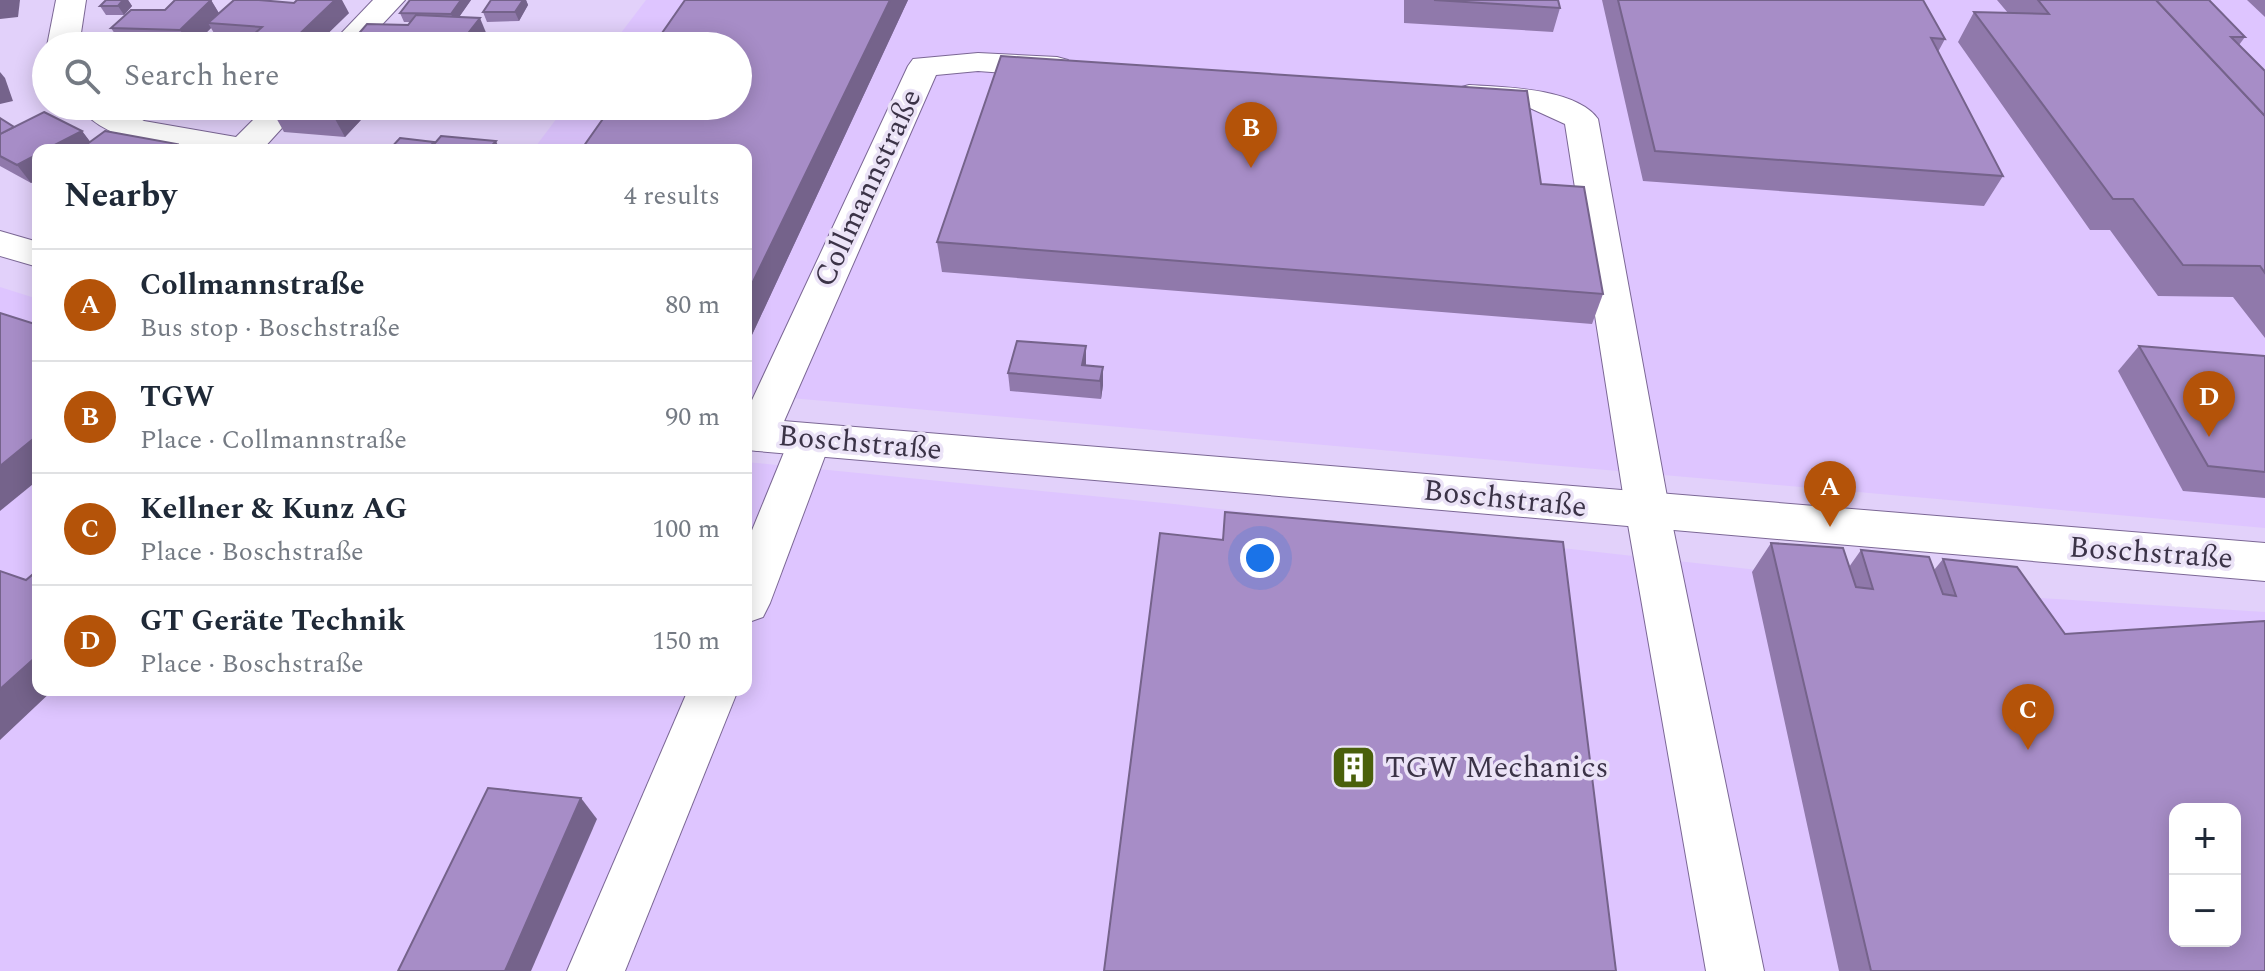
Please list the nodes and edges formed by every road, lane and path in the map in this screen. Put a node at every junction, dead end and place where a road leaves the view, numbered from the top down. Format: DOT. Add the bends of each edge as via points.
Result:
graph roads {
  1 [pos="390,0"];
  2 [pos="75,2"];
  3 [pos="67,32"];
  4 [pos="359,32"];
  5 [pos="1091,69"];
  6 [pos="1426,92"];
  7 [pos="119,120"];
  8 [pos="272,120"];
  9 [pos="212,144"];
  10 [pos="249,144"];
  11 [pos="0,243"];
  12 [pos="32,253"];
  13 [pos="752,432"];
  14 [pos="752,434"];
  15 [pos="810,440"];
  16 [pos="1648,513"];
  17 [pos="2265,562"];
  18 [pos="752,588"];
  19 [pos="711,696"];
  20 [pos="596,971"];
  21 [pos="1735,971"];
  1 -- 4 [label="street"];
  2 -- 3 [label="street"];
  5 -- 13 [label="street, Collmannstraße" via="978,62 924,66"];
  6 -- 16 [label="street" via="1536,99 1581,119"];
  7 -- 9 [label="street" via="134,129"];
  8 -- 10 [label="street"];
  11 -- 12 [label="street"];
  14 -- 15 [label="street, Boschstraße"];
  15 -- 16 [label="street, Boschstraße" via="1260,474"];
  15 -- 18 [label="street"];
  16 -- 17 [label="street, Boschstraße"];
  16 -- 21 [label="street"];
  19 -- 20 [label="street"];
}
